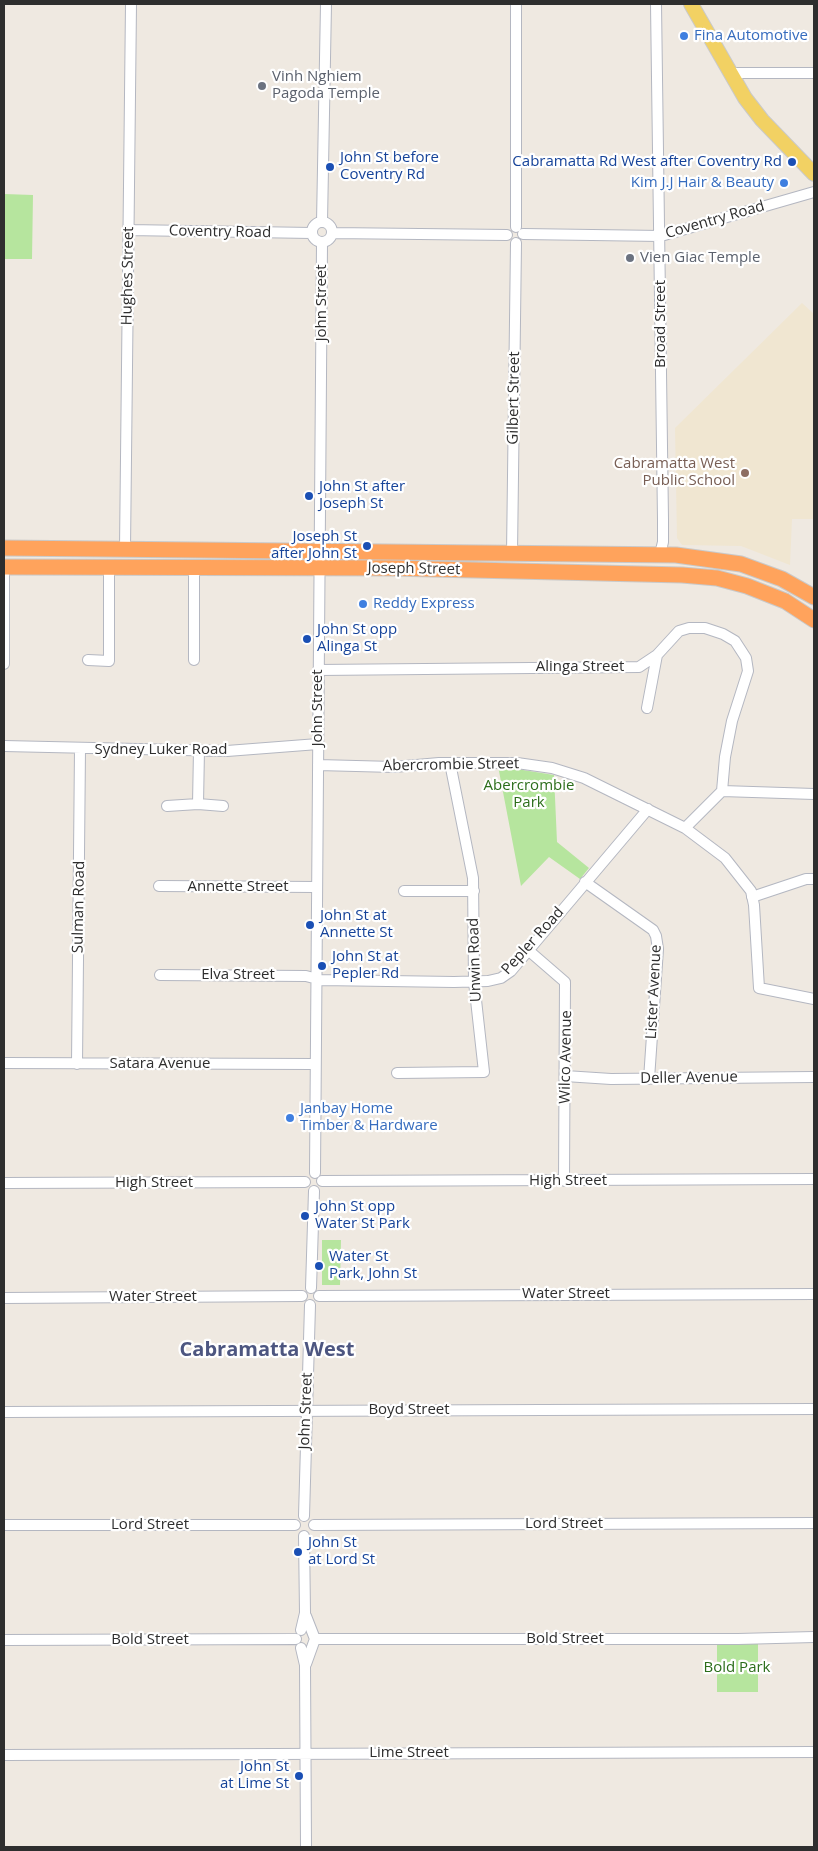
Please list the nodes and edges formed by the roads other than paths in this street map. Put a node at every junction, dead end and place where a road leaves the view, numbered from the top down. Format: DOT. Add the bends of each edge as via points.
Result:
graph roads {
  1 [pos="131,4"];
  2 [pos="326,4"];
  3 [pos="516,4"];
  4 [pos="656,4"];
  5 [pos="691,4"];
  6 [pos="730,73"];
  7 [pos="814,73"];
  8 [pos="814,174"];
  9 [pos="814,192"];
  10 [pos="322,222"];
  11 [pos="128,230"];
  12 [pos="520,231"];
  13 [pos="312,233"];
  14 [pos="332,233"];
  15 [pos="507,235"];
  16 [pos="661,236"];
  17 [pos="322,243"];
  18 [pos="516,243"];
  19 [pos="4,548"];
  20 [pos="125,548"];
  21 [pos="318,552"];
  22 [pos="512,553"];
  23 [pos="660,554"];
  24 [pos="4,567"];
  25 [pos="109,567"];
  26 [pos="194,567"];
  27 [pos="318,568"];
  28 [pos="814,597"];
  29 [pos="814,620"];
  30 [pos="657,655"];
  31 [pos="88,660"];
  32 [pos="194,660"];
  33 [pos="4,664"];
  34 [pos="318,670"];
  35 [pos="647,708"];
  36 [pos="318,744"];
  37 [pos="4,746"];
  38 [pos="80,749"];
  39 [pos="199,750"];
  40 [pos="450,762"];
  41 [pos="318,766"];
  42 [pos="722,791"];
  43 [pos="814,794"];
  44 [pos="198,804"];
  45 [pos="167,806"];
  46 [pos="224,806"];
  47 [pos="648,809"];
  48 [pos="685,828"];
  49 [pos="814,879"];
  50 [pos="585,882"];
  51 [pos="159,886"];
  52 [pos="316,888"];
  53 [pos="404,891"];
  54 [pos="474,891"];
  55 [pos="752,897"];
  56 [pos="528,950"];
  57 [pos="160,974"];
  58 [pos="315,978"];
  59 [pos="474,982"];
  60 [pos="814,999"];
  61 [pos="4,1063"];
  62 [pos="77,1064"];
  63 [pos="315,1064"];
  64 [pos="397,1073"];
  65 [pos="814,1075"];
  66 [pos="565,1076"];
  67 [pos="649,1079"];
  68 [pos="315,1173"];
  69 [pos="814,1179"];
  70 [pos="322,1181"];
  71 [pos="564,1181"];
  72 [pos="305,1182"];
  73 [pos="4,1183"];
  74 [pos="314,1191"];
  75 [pos="315,1292"];
  76 [pos="814,1294"];
  77 [pos="302,1296"];
  78 [pos="4,1298"];
  79 [pos="310,1305"];
  80 [pos="814,1409"];
  81 [pos="305,1410"];
  82 [pos="4,1412"];
  83 [pos="304,1516"];
  84 [pos="814,1523"];
  85 [pos="4,1525"];
  86 [pos="295,1525"];
  87 [pos="314,1525"];
  88 [pos="304,1536"];
  89 [pos="814,1637"];
  90 [pos="306,1639"];
  91 [pos="4,1640"];
  92 [pos="814,1752"];
  93 [pos="306,1753"];
  94 [pos="4,1754"];
  95 [pos="306,1847"];
  1 -- 11 [label="street, Hughes Street"];
  2 -- 10 [label="street"];
  3 -- 12 [label="street"];
  4 -- 16 [label="street, Broad Street"];
  5 -- 6 [label="main road"];
  6 -- 7 [label="street"];
  6 -- 8 [label="main road" via="762,120"];
  9 -- 16 [label="street, Coventry Road"];
  10 -- 13 [label="street" via="315,225"];
  10 -- 14 [label="street" via="330,226"];
  11 -- 13 [label="street, Coventry Road"];
  11 -- 20 [label="street, Hughes Street"];
  12 -- 15 [label="street" via="509,230"];
  12 -- 16 [label="street, Coventry Road"];
  12 -- 18 [label="street" via="521,241"];
  13 -- 17 [label="street" via="314,239"];
  14 -- 15 [label="street"];
  14 -- 17 [label="street" via="331,238"];
  15 -- 18 [label="street" via="511,242"];
  16 -- 23 [label="street, Broad Street" via="663,542"];
  17 -- 21 [label="street, John Street"];
  18 -- 22 [label="street, Gilbert Street"];
  19 -- 20 [label="highway, Joseph Street"];
  20 -- 21 [label="highway, Joseph Street"];
  21 -- 22 [label="highway, Joseph Street"];
  21 -- 27 [label="street, John Street"];
  22 -- 23 [label="highway, Joseph Street"];
  23 -- 28 [label="highway, Joseph Street" via="741,564 782,578"];
  24 -- 25 [label="highway, Joseph Street"];
  24 -- 33 [label="street"];
  25 -- 26 [label="highway, Joseph Street"];
  25 -- 31 [label="street" via="109,661"];
  26 -- 27 [label="highway, Joseph Street"];
  26 -- 32 [label="street"];
  27 -- 29 [label="highway, Joseph Street" via="717,578 785,601"];
  27 -- 34 [label="street, John Street"];
  30 -- 34 [label="street, Alinga Street" via="639,667"];
  30 -- 35 [label="street"];
  30 -- 42 [label="street, Alinga Street" via="680,631 705,628 735,641 746,658 748,671 732,721"];
  34 -- 36 [label="street, John Street"];
  36 -- 39 [label="street, Sydney Luker Road"];
  36 -- 41 [label="street, John Street"];
  37 -- 38 [label="street, Sydney Luker Road"];
  38 -- 39 [label="street, Sydney Luker Road"];
  38 -- 62 [label="street, Sulman Road"];
  39 -- 44 [label="street"];
  40 -- 41 [label="street, Abercrombie Street" via="406,766"];
  40 -- 47 [label="street, Abercrombie Street" via="517,763 552,768 584,778"];
  40 -- 54 [label="street, Unwin Road"];
  41 -- 52 [label="street, John Street"];
  42 -- 43 [label="street"];
  42 -- 48 [label="street"];
  44 -- 45 [label="street"];
  44 -- 46 [label="street"];
  47 -- 48 [label="street, Abercrombie Street"];
  47 -- 50 [label="street, Pepler Road"];
  48 -- 55 [label="street, Abercrombie Street" via="725,858 751,891"];
  49 -- 55 [label="street"];
  50 -- 56 [label="street, Pepler Road"];
  50 -- 67 [label="street, Lister Avenue" via="653,930 656,936 658,949"];
  51 -- 52 [label="street, Annette Street"];
  52 -- 58 [label="street, John Street"];
  53 -- 54 [label="street"];
  54 -- 59 [label="street, Unwin Road"];
  55 -- 60 [label="street, Abercrombie Street" via="759,988"];
  56 -- 59 [label="street, Pepler Road" via="511,972 501,978"];
  56 -- 66 [label="street, Wilco Avenue" via="566,982"];
  57 -- 58 [label="street, Elva Street"];
  58 -- 59 [label="street, Pepler Road"];
  58 -- 63 [label="street, John Street"];
  59 -- 64 [label="street, Unwin Road" via="484,1072"];
  61 -- 62 [label="street, Satara Avenue"];
  62 -- 63 [label="street, Satara Avenue"];
  63 -- 68 [label="street, John Street"];
  65 -- 67 [label="street, Deller Avenue"];
  66 -- 67 [label="street, Deller Avenue"];
  66 -- 71 [label="street, Wilco Avenue"];
  68 -- 70 [label="street"];
  68 -- 72 [label="street" via="307,1176"];
  69 -- 71 [label="street, High Street"];
  70 -- 71 [label="street, High Street"];
  70 -- 74 [label="street"];
  72 -- 73 [label="street, High Street"];
  72 -- 74 [label="street"];
  74 -- 75 [label="street"];
  75 -- 76 [label="street, Water Street"];
  75 -- 77 [label="street" via="306,1290"];
  75 -- 79 [label="street" via="316,1302"];
  77 -- 78 [label="street, Water Street"];
  77 -- 79 [label="street"];
  79 -- 81 [label="street, John Street"];
  80 -- 81 [label="street, Boyd Street"];
  81 -- 82 [label="street, Boyd Street"];
  81 -- 83 [label="street, John Street"];
  83 -- 86 [label="street"];
  83 -- 87 [label="street" via="310,1518"];
  84 -- 87 [label="street, Lord Street"];
  85 -- 86 [label="street, Lord Street"];
  86 -- 88 [label="street" via="298,1533"];
  87 -- 88 [label="street" via="310,1534"];
  88 -- 90 [label="street"];
  89 -- 90 [label="street, Bold Street"];
  90 -- 91 [label="street, Bold Street"];
  90 -- 93 [label="street"];
  92 -- 93 [label="street, Lime Street"];
  93 -- 94 [label="street, Lime Street"];
  93 -- 95 [label="street"];
}
